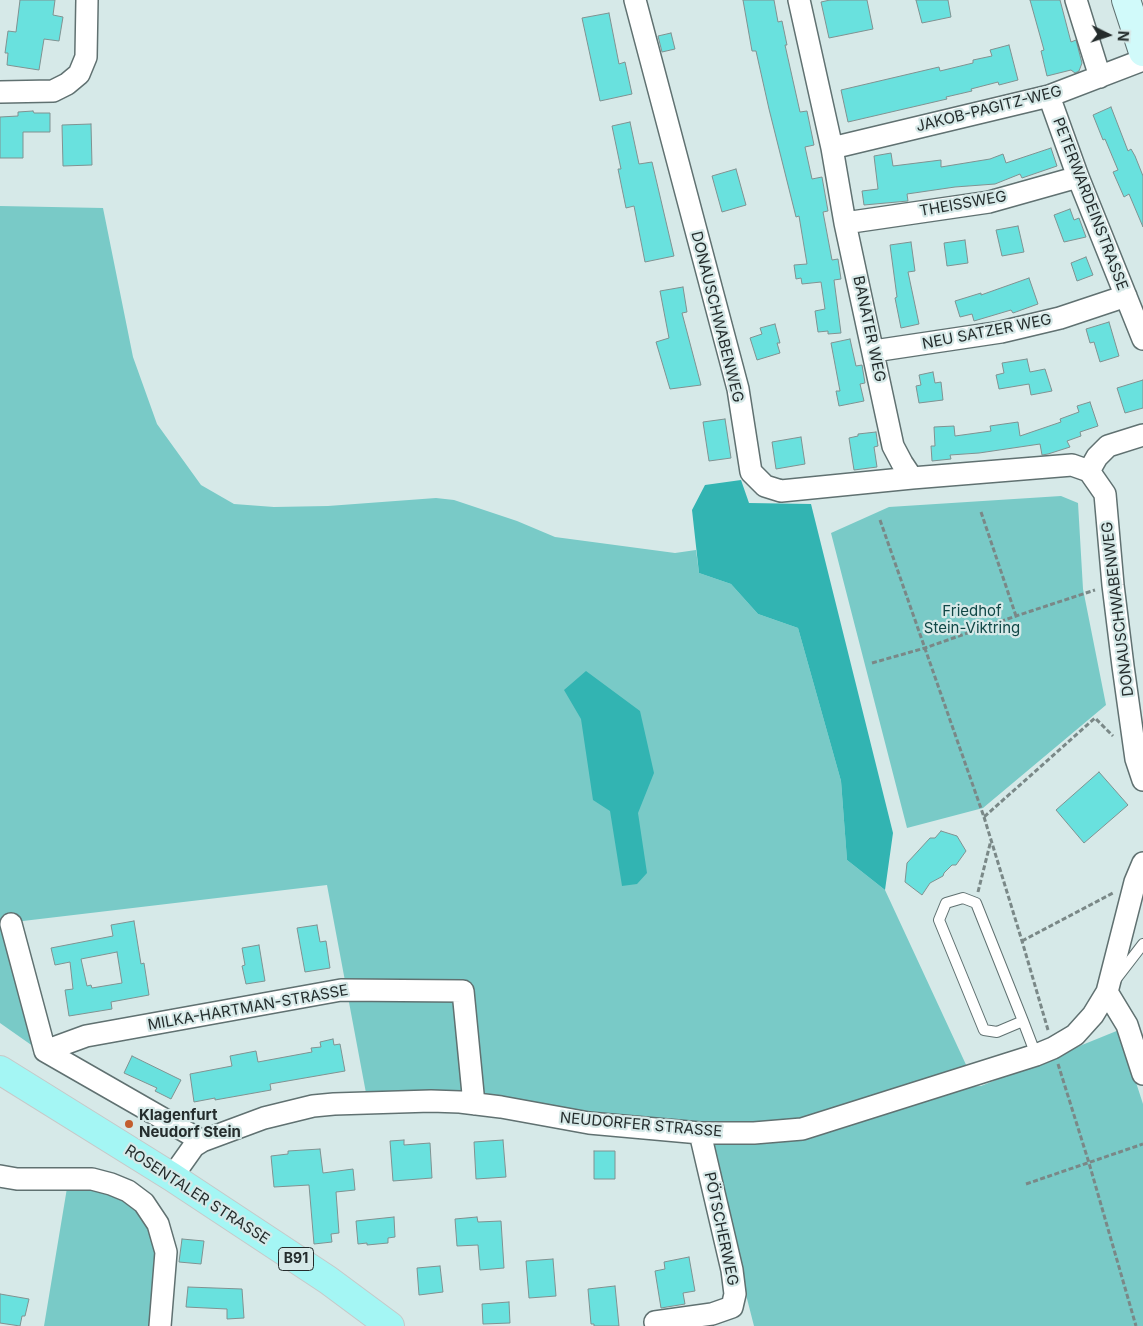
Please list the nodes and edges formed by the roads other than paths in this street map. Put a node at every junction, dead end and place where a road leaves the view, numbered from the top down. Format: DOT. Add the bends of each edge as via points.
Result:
graph roads {
  1 [pos="87,0"];
  2 [pos="635,0"];
  3 [pos="799,0"];
  4 [pos="1076,0"];
  5 [pos="1126,0"];
  6 [pos="1143,52"];
  7 [pos="1143,60"];
  8 [pos="1100,77"];
  9 [pos="0,92"];
  10 [pos="1049,96"];
  11 [pos="832,148"];
  12 [pos="1078,177"];
  13 [pos="845,223"];
  14 [pos="1126,296"];
  15 [pos="1143,339"];
  16 [pos="874,351"];
  17 [pos="1143,435"];
  18 [pos="1090,471"];
  19 [pos="912,478"];
  20 [pos="1143,780"];
  21 [pos="1139,873"];
  22 [pos="11,924"];
  23 [pos="1143,944"];
  24 [pos="1107,992"];
  25 [pos="1023,1021"];
  26 [pos="45,1051"];
  27 [pos="1045,1052"];
  28 [pos="0,1070"];
  29 [pos="1143,1074"];
  30 [pos="474,1104"];
  31 [pos="700,1133"];
  32 [pos="202,1141"];
  33 [pos="0,1176"];
  34 [pos="172,1177"];
  35 [pos="655,1322"];
  36 [pos="160,1326"];
  37 [pos="390,1326"];
  1 -- 9 [label="street" via="86,57 79,74 53,91"];
  2 -- 19 [label="street, DONAUSCHWABENWEG" via="738,389 751,472 765,486 781,491"];
  3 -- 11 [label="street, BANATER WEG"];
  4 -- 8 [label="street"];
  5 -- 6 [label="main road"];
  7 -- 8 [label="street, JAKOB-PAGITZ-WEG"];
  8 -- 10 [label="street, JAKOB-PAGITZ-WEG"];
  10 -- 11 [label="street, JAKOB-PAGITZ-WEG"];
  10 -- 12 [label="street, PETERWARDEINSTRASSE"];
  11 -- 13 [label="street, BANATER WEG"];
  12 -- 13 [label="street, THEISSWEG" via="989,202"];
  12 -- 14 [label="street, PETERWARDEINSTRASSE"];
  13 -- 16 [label="street, BANATER WEG"];
  14 -- 15 [label="street, PETERWARDEINSTRASSE"];
  14 -- 16 [label="street, NEU SATZER WEG" via="1060,318 1001,332"];
  16 -- 19 [label="street, BANATER WEG" via="894,446"];
  17 -- 18 [label="street" via="1108,446 1096,457"];
  18 -- 19 [label="street" via="1072,465"];
  18 -- 20 [label="street, DONAUSCHWABENWEG" via="1105,494 1113,585 1136,759"];
  21 -- 24 [label="street, NEUDORFER STRASSE"];
  22 -- 26 [label="street"];
  23 -- 24 [label="lane"];
  24 -- 27 [label="street, NEUDORFER STRASSE" via="1075,1035"];
  24 -- 29 [label="street" via="1127,1024"];
  25 -- 25 [label="lane" via="976,903 963,898 946,904 939,920 984,1030 997,1032"];
  25 -- 27 [label="lane"];
  26 -- 30 [label="street, MILKA-HARTMAN-STRASSE" via="86,1036 342,990 463,991"];
  26 -- 32 [label="street"];
  27 -- 31 [label="street, NEUDORFER STRASSE" via="802,1129"];
  28 -- 34 [label="main road, ROSENTALER STRASSE / B91"];
  30 -- 31 [label="street, NEUDORFER STRASSE" via="589,1123"];
  30 -- 32 [label="street, NEUDORFER STRASSE" via="431,1101 313,1106 264,1118"];
  31 -- 35 [label="street, PÖTSCHERWEG" via="732,1270 735,1294 732,1308"];
  32 -- 34 [label="street, NEUDORFER STRASSE" via="194,1146"];
  33 -- 36 [label="street" via="92,1179 128,1191 144,1203 158,1224 166,1252"];
  34 -- 37 [label="main road, ROSENTALER STRASSE / B91" via="328,1280"];
}
